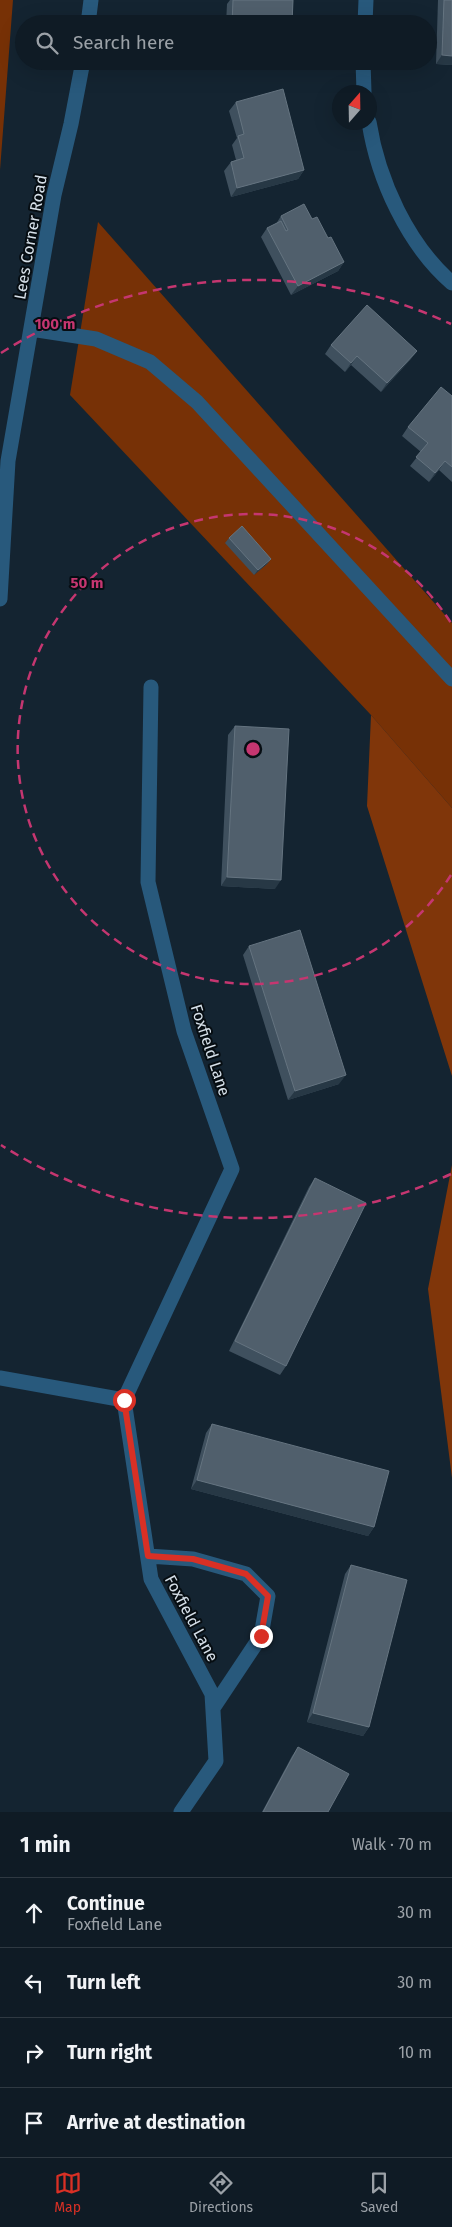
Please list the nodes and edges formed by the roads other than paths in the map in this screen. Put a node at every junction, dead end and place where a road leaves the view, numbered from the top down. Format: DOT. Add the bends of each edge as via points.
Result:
graph roads {
  1 [pos="92,0"];
  2 [pos="366,0"];
  3 [pos="90,15"];
  4 [pos="365,15"];
  5 [pos="81,70"];
  6 [pos="363,70"];
  7 [pos="364,85"];
  8 [pos="371,130"];
  9 [pos="452,283"];
  10 [pos="31,329"];
  11 [pos="3,490"];
  12 [pos="0,599"];
  13 [pos="452,679"];
  14 [pos="151,688"];
  15 [pos="0,1378"];
  16 [pos="124,1400"];
  17 [pos="148,1556"];
  18 [pos="213,1708"];
  19 [pos="181,1812"];
  1 -- 3 [label="street"];
  2 -- 4 [label="street"];
  5 -- 10 [label="street, Lees Corner Road" via="54,195"];
  6 -- 7 [label="street"];
  8 -- 9 [label="street" via="379,166 403,222 436,270"];
  10 -- 11 [label="street, Lees Corner Road"];
  10 -- 13 [label="street" via="96,339 150,362 197,402"];
  11 -- 12 [label="street, Lees Corner Road"];
  14 -- 16 [label="street, Foxfield Lane" via="148,882 184,1030 232,1169"];
  15 -- 16 [label="street"];
  16 -- 17 [label="street, Foxfield Lane"];
  17 -- 18 [label="street, Foxfield Lane" via="151,1579 212,1694"];
  17 -- 18 [label="street" via="193,1559 246,1574 268,1596 261,1636"];
  18 -- 19 [label="street, Foxfield Lane" via="216,1761"];
}
